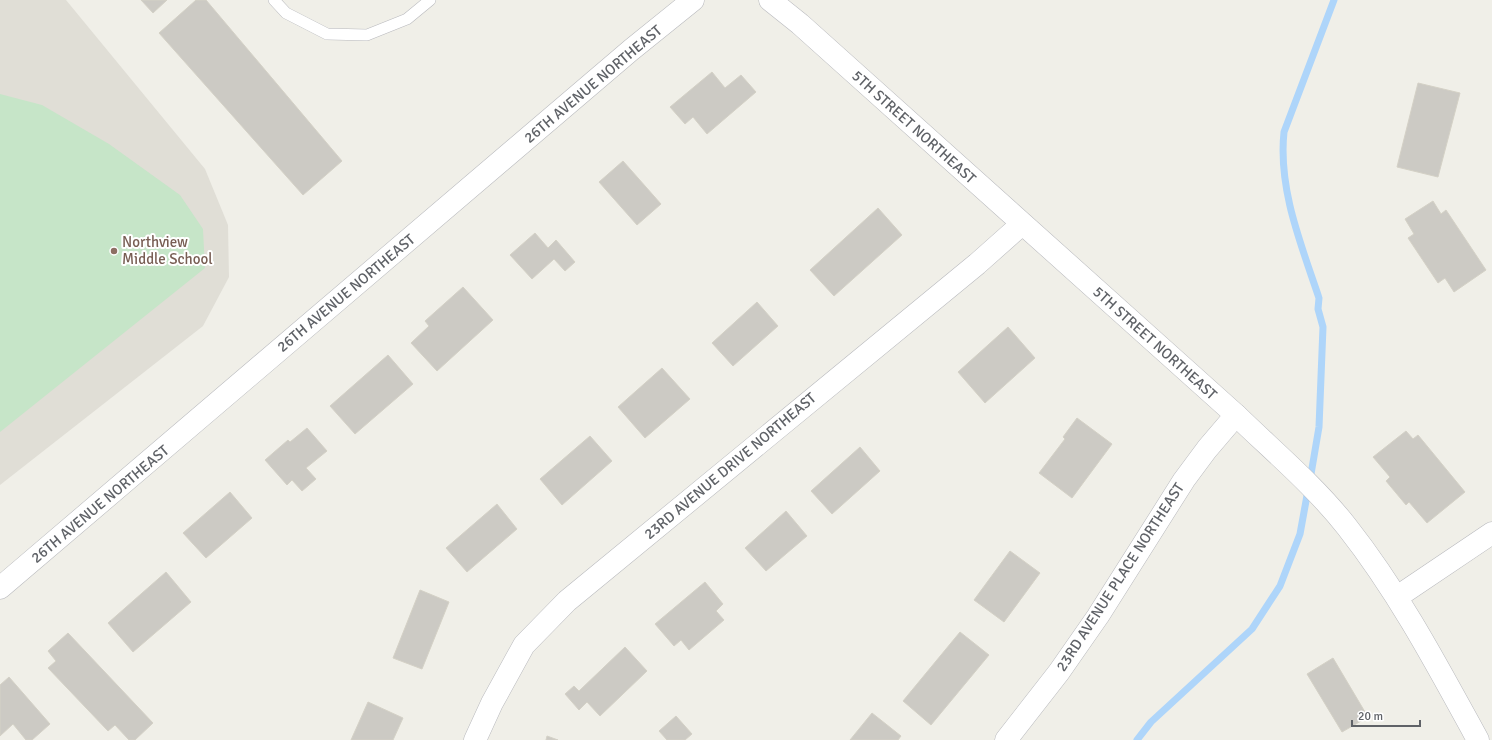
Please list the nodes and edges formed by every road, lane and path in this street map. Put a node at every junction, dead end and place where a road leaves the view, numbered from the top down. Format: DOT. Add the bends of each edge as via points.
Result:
graph roads {
  1 [pos="274,0"];
  2 [pos="430,0"];
  3 [pos="693,0"];
  4 [pos="770,0"];
  5 [pos="1022,224"];
  6 [pos="1236,415"];
  7 [pos="1492,533"];
  8 [pos="0,588"];
  9 [pos="1397,597"];
  10 [pos="475,740"];
  11 [pos="1006,740"];
  12 [pos="1478,740"];
  1 -- 2 [label="lane" via="286,13 327,34 367,35 407,19"];
  3 -- 8 [label="street, 26TH AVENUE NORTHEAST"];
  4 -- 5 [label="street, 5TH STREET NORTHEAST"];
  5 -- 6 [label="street, 5TH STREET NORTHEAST"];
  5 -- 10 [label="street, 23RD AVENUE DRIVE NORTHEAST" via="977,264 567,602 524,645"];
  6 -- 9 [label="street, 5TH STREET NORTHEAST" via="1304,480 1346,525"];
  6 -- 11 [label="street, 23RD AVENUE PLACE NORTHEAST" via="1207,448 1184,480 1098,616 1059,672"];
  7 -- 9 [label="street"];
  9 -- 12 [label="street, 5TH STREET NORTHEAST"];
}
